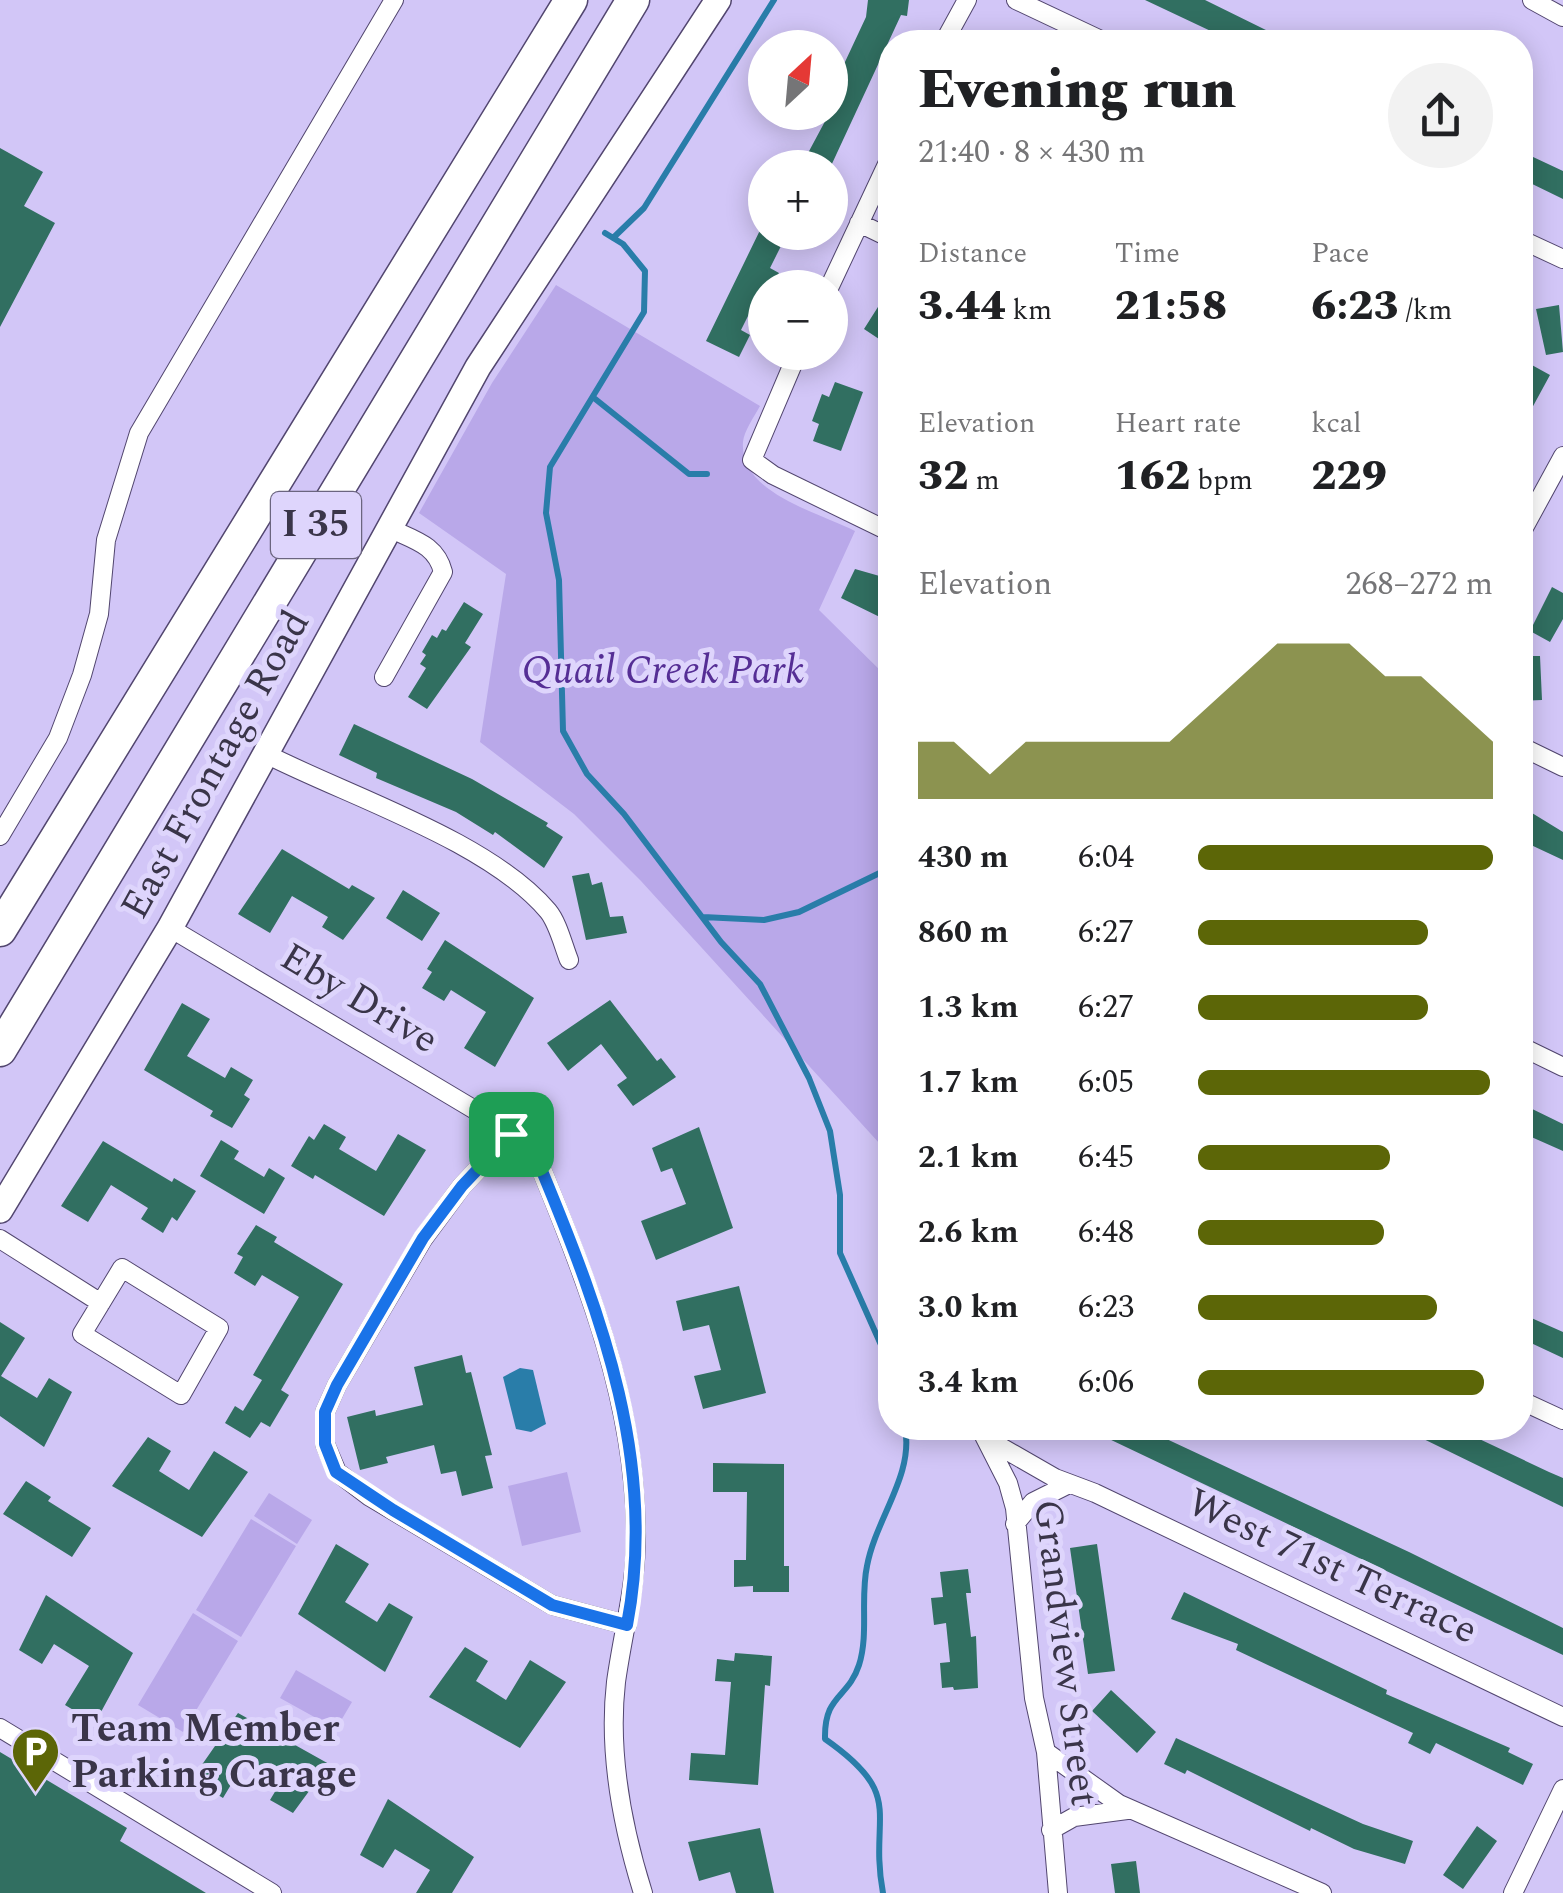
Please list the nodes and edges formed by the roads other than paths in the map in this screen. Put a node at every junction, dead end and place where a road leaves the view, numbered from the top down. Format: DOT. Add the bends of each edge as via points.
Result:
graph roads {
  1 [pos="394,0"];
  2 [pos="570,0"];
  3 [pos="633,0"];
  4 [pos="718,0"];
  5 [pos="967,0"];
  6 [pos="1016,0"];
  7 [pos="1532,0"];
  8 [pos="1563,16"];
  9 [pos="951,30"];
  10 [pos="1079,30"];
  11 [pos="878,184"];
  12 [pos="859,224"];
  13 [pos="878,233"];
  14 [pos="1533,245"];
  15 [pos="1563,260"];
  16 [pos="837,270"];
  17 [pos="790,370"];
  18 [pos="1563,456"];
  19 [pos="1533,511"];
  20 [pos="878,526"];
  21 [pos="389,528"];
  22 [pos="384,677"];
  23 [pos="1533,752"];
  24 [pos="266,754"];
  25 [pos="1563,767"];
  26 [pos="0,836"];
  27 [pos="170,928"];
  28 [pos="0,930"];
  29 [pos="569,960"];
  30 [pos="0,1050"];
  31 [pos="1533,1052"];
  32 [pos="1563,1066"];
  33 [pos="511,1134"];
  34 [pos="0,1210"];
  35 [pos="0,1239"];
  36 [pos="101,1303"];
  37 [pos="1533,1406"];
  38 [pos="1563,1420"];
  39 [pos="987,1440"];
  40 [pos="996,1440"];
  41 [pos="1069,1484"];
  42 [pos="1015,1524"];
  43 [pos="627,1625"];
  44 [pos="1563,1716"];
  45 [pos="0,1728"];
  46 [pos="1046,1752"];
  47 [pos="1563,1789"];
  48 [pos="1134,1810"];
  49 [pos="1052,1830"];
  50 [pos="272,1893"];
  51 [pos="643,1893"];
  52 [pos="1058,1893"];
  53 [pos="1322,1893"];
  54 [pos="1513,1893"];
  1 -- 26 [label="street" via="139,433 106,540 98,614 82,675 58,738"];
  2 -- 28 [label="highway, I 35"];
  3 -- 30 [label="highway, I 35"];
  4 -- 21 [label="street, East Frontage Road" via="503,325"];
  5 -- 9 [label="street"];
  6 -- 10 [label="street"];
  7 -- 8 [label="street"];
  11 -- 12 [label="street"];
  12 -- 13 [label="street"];
  12 -- 16 [label="street"];
  14 -- 15 [label="street"];
  17 -- 20 [label="street" via="752,460"];
  18 -- 19 [label="street"];
  21 -- 22 [label="street" via="439,555 443,572"];
  21 -- 24 [label="street, East Frontage Road"];
  23 -- 25 [label="street"];
  24 -- 27 [label="street, East Frontage Road"];
  24 -- 29 [label="street" via="499,871 550,913"];
  27 -- 33 [label="street, Eby Drive"];
  27 -- 34 [label="street, East Frontage Road"];
  31 -- 32 [label="street"];
  33 -- 43 [label="street, Eby Drive" via="542,1171 618,1379 634,1462 634,1586"];
  33 -- 43 [label="street" via="423,1238 337,1385 325,1412 325,1444 336,1472 393,1510 552,1605"];
  35 -- 36 [label="street"];
  36 -- 36 [label="street" via="82,1334 181,1394 220,1328 122,1268"];
  37 -- 38 [label="street"];
  39 -- 42 [label="street, Grandview Street" via="1008,1483"];
  40 -- 41 [label="street, West 71st Terrace"];
  41 -- 42 [label="street" via="1033,1502"];
  41 -- 44 [label="street, West 71st Terrace"];
  42 -- 46 [label="street, Grandview Street"];
  43 -- 51 [label="street, Eby Drive" via="616,1687 616,1775"];
  45 -- 50 [label="street"];
  46 -- 48 [label="street"];
  46 -- 49 [label="street, Grandview Street"];
  47 -- 54 [label="street"];
  48 -- 49 [label="street" via="1074,1817"];
  48 -- 53 [label="street"];
  49 -- 52 [label="street, Grandview Street"];
}
